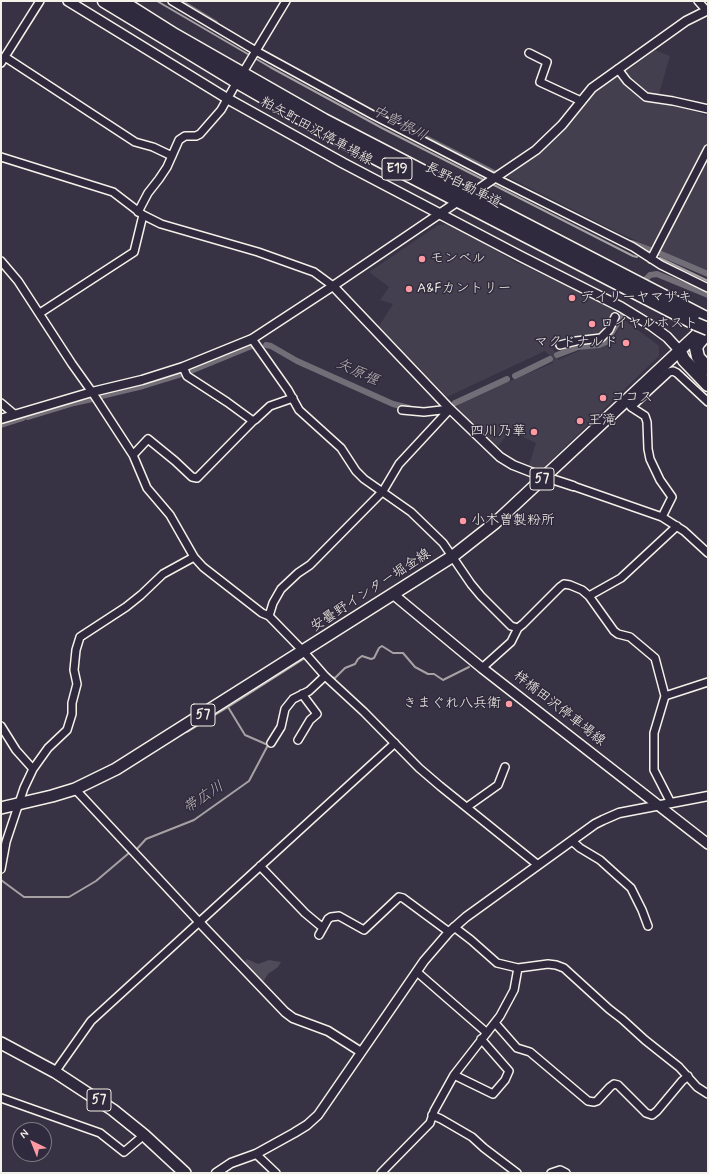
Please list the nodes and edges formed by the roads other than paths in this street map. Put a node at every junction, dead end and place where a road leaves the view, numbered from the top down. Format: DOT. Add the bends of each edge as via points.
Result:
graph roads {
  1 [pos="40,1"];
  2 [pos="68,1"];
  3 [pos="104,1"];
  4 [pos="121,1"];
  5 [pos="172,1"];
  6 [pos="286,1"];
  7 [pos="698,1"];
  8 [pos="708,10"];
  9 [pos="256,51"];
  10 [pos="529,53"];
  11 [pos="3,60"];
  12 [pos="245,68"];
  13 [pos="618,69"];
  14 [pos="234,88"];
  15 [pos="228,99"];
  16 [pos="580,101"];
  17 [pos="708,109"];
  18 [pos="708,149"];
  19 [pos="172,156"];
  20 [pos="1,157"];
  21 [pos="495,178"];
  22 [pos="474,192"];
  23 [pos="454,204"];
  24 [pos="141,214"];
  25 [pos="440,214"];
  26 [pos="651,260"];
  27 [pos="1,261"];
  28 [pos="333,286"];
  29 [pos="708,288"];
  30 [pos="40,313"];
  31 [pos="616,317"];
  32 [pos="705,319"];
  33 [pos="708,331"];
  34 [pos="252,339"];
  35 [pos="560,345"];
  36 [pos="679,350"];
  37 [pos="183,367"];
  38 [pos="708,369"];
  39 [pos="708,372"];
  40 [pos="708,385"];
  41 [pos="92,392"];
  42 [pos="292,398"];
  43 [pos="708,402"];
  44 [pos="1,403"];
  45 [pos="628,404"];
  46 [pos="450,408"];
  47 [pos="402,410"];
  48 [pos="14,414"];
  49 [pos="1,418"];
  50 [pos="253,421"];
  51 [pos="133,455"];
  52 [pos="545,476"];
  53 [pos="573,486"];
  54 [pos="383,491"];
  55 [pos="662,517"];
  56 [pos="677,526"];
  57 [pos="708,553"];
  58 [pos="453,556"];
  59 [pos="194,557"];
  60 [pos="394,595"];
  61 [pos="589,596"];
  62 [pos="269,616"];
  63 [pos="518,628"];
  64 [pos="304,652"];
  65 [pos="482,668"];
  66 [pos="325,676"];
  67 [pos="708,682"];
  68 [pos="302,694"];
  69 [pos="665,696"];
  70 [pos="1,726"];
  71 [pos="298,740"];
  72 [pos="271,743"];
  73 [pos="395,743"];
  74 [pos="505,767"];
  75 [pos="33,769"];
  76 [pos="75,789"];
  77 [pos="708,796"];
  78 [pos="671,803"];
  79 [pos="20,804"];
  80 [pos="659,805"];
  81 [pos="467,807"];
  82 [pos="1,808"];
  83 [pos="572,841"];
  84 [pos="708,844"];
  85 [pos="538,865"];
  86 [pos="260,866"];
  87 [pos="1,869"];
  88 [pos="199,922"];
  89 [pos="648,926"];
  90 [pos="323,928"];
  91 [pos="451,930"];
  92 [pos="319,935"];
  93 [pos="518,968"];
  94 [pos="417,972"];
  95 [pos="495,1023"];
  96 [pos="487,1033"];
  97 [pos="481,1040"];
  98 [pos="1,1043"];
  99 [pos="361,1052"];
  100 [pos="55,1072"];
  101 [pos="454,1075"];
  102 [pos="688,1076"];
  103 [pos="708,1094"];
  104 [pos="1,1098"];
  105 [pos="432,1115"];
  106 [pos="144,1135"];
  107 [pos="256,1154"];
  108 [pos="185,1173"];
  109 [pos="216,1173"];
  110 [pos="276,1173"];
  111 [pos="381,1173"];
  112 [pos="517,1173"];
  113 [pos="551,1173"];
  114 [pos="566,1173"];
  1 -- 11 [label="street"];
  2 -- 15 [label="main road, 粕矢町田沢停車場線"];
  3 -- 32 [label="highway, 長野自動車道 / E19" via="319,128"];
  4 -- 32 [label="highway, 長野自動車道 / E19" via="175,35 324,120"];
  5 -- 9 [label="street"];
  6 -- 9 [label="street"];
  7 -- 8 [label="street"];
  8 -- 13 [label="street" via="686,21"];
  9 -- 12 [label="street"];
  9 -- 21 [label="street"];
  10 -- 16 [label="street" via="546,62 540,82"];
  11 -- 19 [label="street" via="135,142"];
  13 -- 16 [label="street" via="592,88"];
  13 -- 17 [label="street" via="627,81 646,97"];
  14 -- 15 [label="street"];
  15 -- 19 [label="street" via="200,134 185,136 179,140"];
  15 -- 25 [label="main road, 粕矢町田沢停車場線"];
  16 -- 21 [label="street" via="562,125 536,150"];
  18 -- 26 [label="street"];
  19 -- 24 [label="street" via="148,193"];
  20 -- 24 [label="street" via="113,192"];
  21 -- 22 [label="street"];
  21 -- 26 [label="street" via="633,247"];
  23 -- 25 [label="street"];
  24 -- 28 [label="street" via="161,224 258,252 314,272"];
  24 -- 30 [label="street" via="134,252"];
  25 -- 28 [label="street"];
  25 -- 36 [label="main road, 粕矢町田沢停車場線" via="627,310 652,326"];
  26 -- 29 [label="street"];
  27 -- 30 [label="street" via="18,280"];
  28 -- 34 [label="street"];
  28 -- 46 [label="street"];
  30 -- 41 [label="street"];
  31 -- 35 [label="street" via="601,338"];
  32 -- 33 [label="highway, 長野自動車道 / E19, bridge"];
  32 -- 36 [label="main road, 安曇野インター堀金線 / 57"];
  33 -- 38 [label="highway" via="696,348 698,357"];
  34 -- 37 [label="street"];
  34 -- 42 [label="street"];
  36 -- 39 [label="highway"];
  36 -- 40 [label="highway" via="684,360"];
  36 -- 45 [label="main road, 安曇野インター堀金線 / 57"];
  37 -- 41 [label="street"];
  37 -- 50 [label="street" via="187,376"];
  41 -- 48 [label="street"];
  41 -- 51 [label="street"];
  42 -- 50 [label="street" via="270,406"];
  42 -- 54 [label="street" via="299,410 341,448 356,471"];
  43 -- 45 [label="street" via="673,371"];
  44 -- 48 [label="street"];
  45 -- 52 [label="main road, 安曇野インター堀金線 / 57"];
  45 -- 55 [label="street" via="645,416 650,459 672,497"];
  46 -- 47 [label="street" via="424,412"];
  46 -- 52 [label="street" via="500,457 513,465"];
  46 -- 54 [label="street" via="399,464"];
  48 -- 49 [label="street"];
  50 -- 51 [label="street" via="197,478 192,477 148,439"];
  51 -- 59 [label="street" via="147,488 170,515"];
  52 -- 53 [label="street"];
  52 -- 58 [label="main road, 安曇野インター堀金線 / 57" via="495,523"];
  53 -- 55 [label="street"];
  54 -- 58 [label="street" via="411,512"];
  54 -- 62 [label="street" via="310,565 298,572 281,589"];
  55 -- 56 [label="street"];
  56 -- 57 [label="street"];
  56 -- 61 [label="street" via="621,578"];
  58 -- 60 [label="main road, 安曇野インター堀金線 / 57"];
  58 -- 63 [label="street" via="481,596 510,626"];
  59 -- 62 [label="street" via="203,567"];
  59 -- 75 [label="street" via="163,574 126,607 80,637 74,670 77,684 67,730 48,748"];
  60 -- 64 [label="main road, 安曇野インター堀金線 / 57"];
  60 -- 65 [label="main road, 梓橋田沢停車場線"];
  61 -- 63 [label="street" via="582,590 564,584"];
  61 -- 69 [label="street" via="614,631 630,637 655,658"];
  62 -- 64 [label="street"];
  63 -- 65 [label="street" via="511,642"];
  64 -- 66 [label="street"];
  64 -- 76 [label="main road, 安曇野インター堀金線 / 57" via="116,769"];
  65 -- 80 [label="main road, 梓橋田沢停車場線"];
  66 -- 68 [label="street"];
  66 -- 73 [label="street"];
  67 -- 69 [label="street"];
  68 -- 71 [label="street" via="317,714 310,720"];
  68 -- 72 [label="street" via="285,708 282,727"];
  69 -- 78 [label="street" via="654,733 653,760 654,770"];
  70 -- 75 [label="street" via="16,750"];
  73 -- 81 [label="street" via="419,768"];
  73 -- 86 [label="street"];
  74 -- 81 [label="street" via="498,785"];
  75 -- 79 [label="street"];
  76 -- 79 [label="main road, 安曇野インター堀金線 / 57"];
  76 -- 88 [label="street"];
  77 -- 78 [label="street"];
  78 -- 80 [label="street"];
  79 -- 82 [label="main road, 安曇野インター堀金線 / 57"];
  79 -- 87 [label="street" via="6,842"];
  80 -- 83 [label="street" via="619,813 595,824"];
  80 -- 84 [label="main road, 梓橋田沢停車場線"];
  81 -- 85 [label="street"];
  83 -- 85 [label="street"];
  83 -- 89 [label="street" via="600,860 631,888"];
  85 -- 91 [label="street"];
  86 -- 88 [label="street"];
  86 -- 90 [label="street"];
  88 -- 99 [label="street" via="285,1012 293,1018 328,1031"];
  88 -- 100 [label="street" via="91,1021"];
  90 -- 91 [label="street" via="328,919 339,916 364,930 399,898 403,898"];
  90 -- 92 [label="street"];
  91 -- 93 [label="street" via="471,940 497,963"];
  91 -- 94 [label="street"];
  93 -- 95 [label="street" via="514,990"];
  93 -- 102 [label="street" via="548,964 564,968 609,1010"];
  94 -- 96 [label="street"];
  94 -- 99 [label="street"];
  95 -- 96 [label="street"];
  95 -- 102 [label="street" via="517,1048 530,1052 588,1101 597,1101 614,1084 646,1113 652,1115"];
  96 -- 97 [label="street"];
  97 -- 101 [label="street"];
  97 -- 101 [label="street" via="509,1071 505,1080 492,1094"];
  98 -- 100 [label="main road, 57"];
  99 -- 107 [label="street" via="318,1115 307,1125"];
  100 -- 106 [label="main road, 57" via="113,1110"];
  101 -- 105 [label="street"];
  102 -- 103 [label="street"];
  104 -- 106 [label="street" via="100,1134 124,1152"];
  105 -- 111 [label="street" via="430,1123"];
  105 -- 112 [label="street" via="472,1137"];
  106 -- 108 [label="main road, 57"];
  107 -- 109 [label="street" via="231,1163"];
  107 -- 110 [label="street"];
  113 -- 114 [label="street" via="560,1170"];
}
